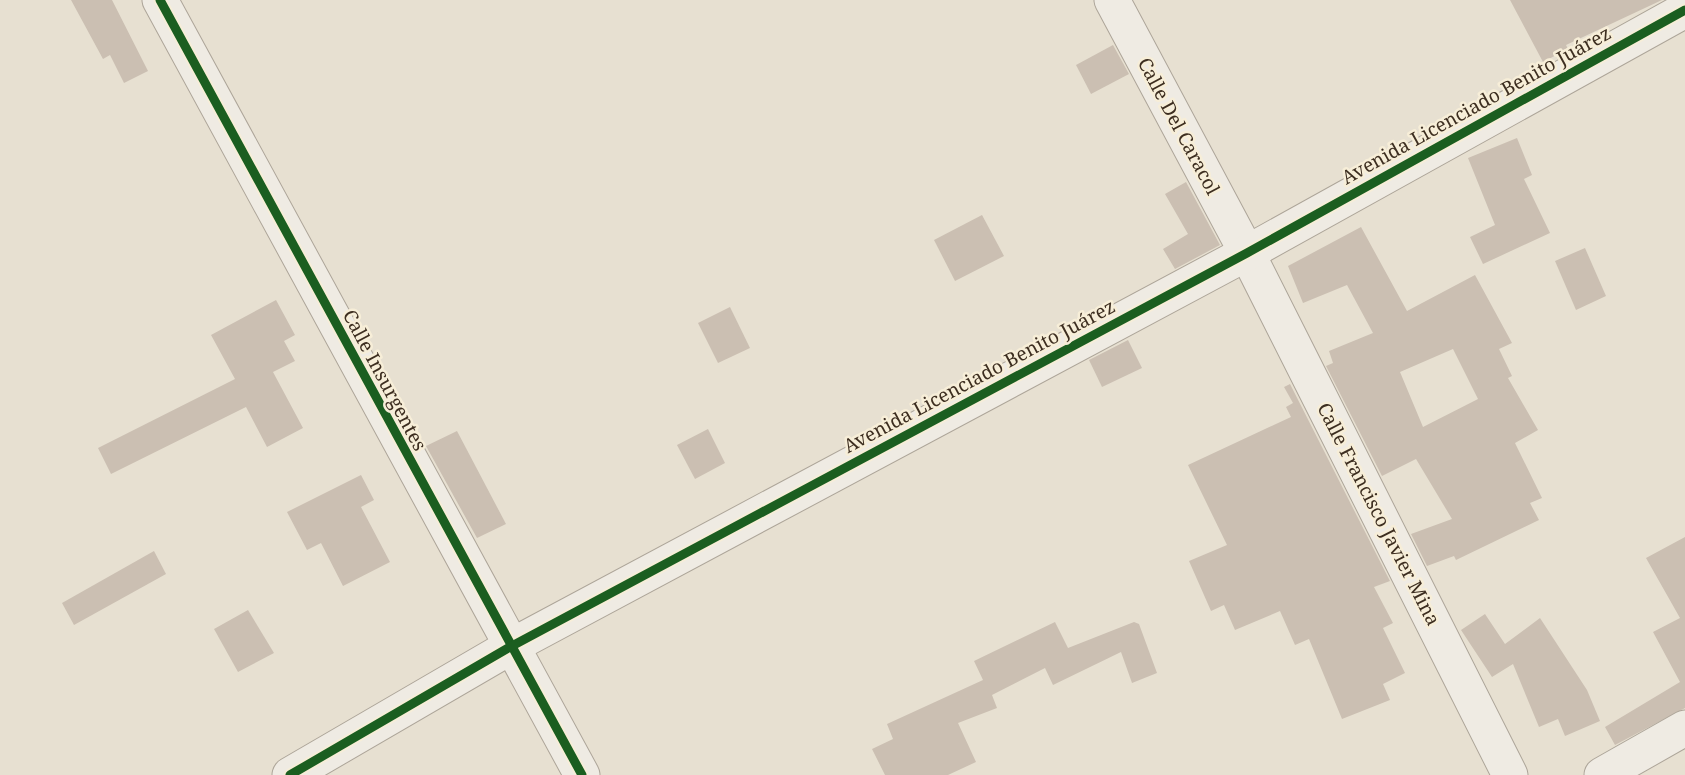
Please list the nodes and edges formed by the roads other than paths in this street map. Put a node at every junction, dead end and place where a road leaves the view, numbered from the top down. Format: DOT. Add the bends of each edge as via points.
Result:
graph roads {
  1 [pos="160,0"];
  2 [pos="1112,0"];
  3 [pos="1685,10"];
  4 [pos="1247,253"];
  5 [pos="510,647"];
  6 [pos="1685,728"];
  7 [pos="290,775"];
  8 [pos="582,775"];
  9 [pos="1510,775"];
  10 [pos="1602,775"];
  1 -- 5 [label="street, Calle Insurgentes"];
  2 -- 4 [label="street, Calle Del Caracol"];
  3 -- 4 [label="street, Avenida Licenciado Benito Juárez"];
  4 -- 5 [label="street, Avenida Licenciado Benito Juárez"];
  4 -- 9 [label="street, Calle Francisco Javier Mina"];
  5 -- 7 [label="street, Avenida Licenciado Benito Juárez"];
  5 -- 8 [label="street, Calle Insurgentes"];
  6 -- 10 [label="street"];
}
